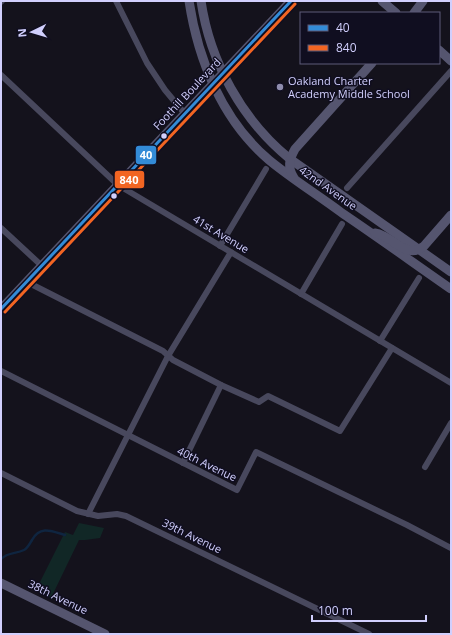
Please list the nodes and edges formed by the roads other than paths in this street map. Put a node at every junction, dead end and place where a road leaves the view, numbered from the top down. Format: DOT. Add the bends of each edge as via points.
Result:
graph roads {
  1 [pos="116,1"];
  2 [pos="189,1"];
  3 [pos="201,1"];
  4 [pos="291,1"];
  5 [pos="382,1"];
  6 [pos="423,1"];
  7 [pos="395,12"];
  8 [pos="415,12"];
  9 [pos="440,51"];
  10 [pos="451,61"];
  11 [pos="371,64"];
  12 [pos="451,71"];
  13 [pos="224,73"];
  14 [pos="1,75"];
  15 [pos="213,84"];
  16 [pos="185,114"];
  17 [pos="290,159"];
  18 [pos="266,169"];
  19 [pos="299,183"];
  20 [pos="118,185"];
  21 [pos="347,188"];
  22 [pos="451,215"];
  23 [pos="342,224"];
  24 [pos="1,228"];
  25 [pos="370,232"];
  26 [pos="220,246"];
  27 [pos="419,250"];
  28 [pos="231,252"];
  29 [pos="42,266"];
  30 [pos="451,272"];
  31 [pos="419,278"];
  32 [pos="27,282"];
  33 [pos="451,289"];
  34 [pos="301,294"];
  35 [pos="1,309"];
  36 [pos="380,341"];
  37 [pos="392,348"];
  38 [pos="168,356"];
  39 [pos="1,371"];
  40 [pos="451,383"];
  41 [pos="221,385"];
  42 [pos="451,423"];
  43 [pos="128,436"];
  44 [pos="183,463"];
  45 [pos="425,466"];
  46 [pos="1,473"];
  47 [pos="88,514"];
  48 [pos="451,548"];
  49 [pos="1,582"];
  50 [pos="105,634"];
  51 [pos="369,634"];
  1 -- 16 [label="street" via="147,64"];
  2 -- 15 [label="main road, 42nd Avenue" via="198,47"];
  3 -- 13 [label="main road, 42nd Avenue" via="206,29"];
  4 -- 13 [label="main road, Foothill Boulevard"];
  5 -- 7 [label="main road"];
  6 -- 8 [label="main road"];
  9 -- 10 [label="main road"];
  11 -- 17 [label="main road" via="295,150"];
  12 -- 21 [label="street"];
  13 -- 15 [label="main road, Foothill Boulevard"];
  13 -- 17 [label="main road, 42nd Avenue" via="236,98 253,122"];
  14 -- 20 [label="street, 41st Avenue"];
  15 -- 16 [label="main road, Foothill Boulevard"];
  15 -- 19 [label="main road, 42nd Avenue" via="225,108 247,138"];
  16 -- 20 [label="main road, Foothill Boulevard"];
  17 -- 19 [label="main road" via="289,169"];
  17 -- 27 [label="main road, 42nd Avenue"];
  18 -- 26 [label="street"];
  19 -- 25 [label="main road, 42nd Avenue"];
  20 -- 26 [label="street, 41st Avenue"];
  20 -- 29 [label="main road, Foothill Boulevard"];
  22 -- 27 [label="main road"];
  23 -- 34 [label="street"];
  24 -- 29 [label="street"];
  25 -- 27 [label="main road" via="386,236 410,251"];
  25 -- 33 [label="main road, 42nd Avenue"];
  26 -- 28 [label="street, 41st Avenue"];
  27 -- 30 [label="main road, 42nd Avenue"];
  28 -- 34 [label="street, 41st Avenue"];
  28 -- 38 [label="street"];
  29 -- 32 [label="main road, Foothill Boulevard"];
  31 -- 36 [label="street"];
  32 -- 35 [label="main road, Foothill Boulevard"];
  32 -- 38 [label="street" via="163,351"];
  34 -- 36 [label="street, 41st Avenue"];
  36 -- 37 [label="street, 41st Avenue"];
  37 -- 40 [label="street, 41st Avenue"];
  37 -- 41 [label="street" via="340,431 268,396 259,402"];
  38 -- 41 [label="street"];
  38 -- 43 [label="street"];
  39 -- 43 [label="street, 40th Avenue"];
  41 -- 44 [label="street"];
  42 -- 45 [label="street"];
  43 -- 44 [label="street, 40th Avenue"];
  43 -- 47 [label="street"];
  44 -- 48 [label="street, 40th Avenue" via="237,490 256,452"];
  46 -- 47 [label="street, 39th Avenue"];
  47 -- 51 [label="street, 39th Avenue" via="126,516"];
  49 -- 50 [label="main road, 38th Avenue"];
}
